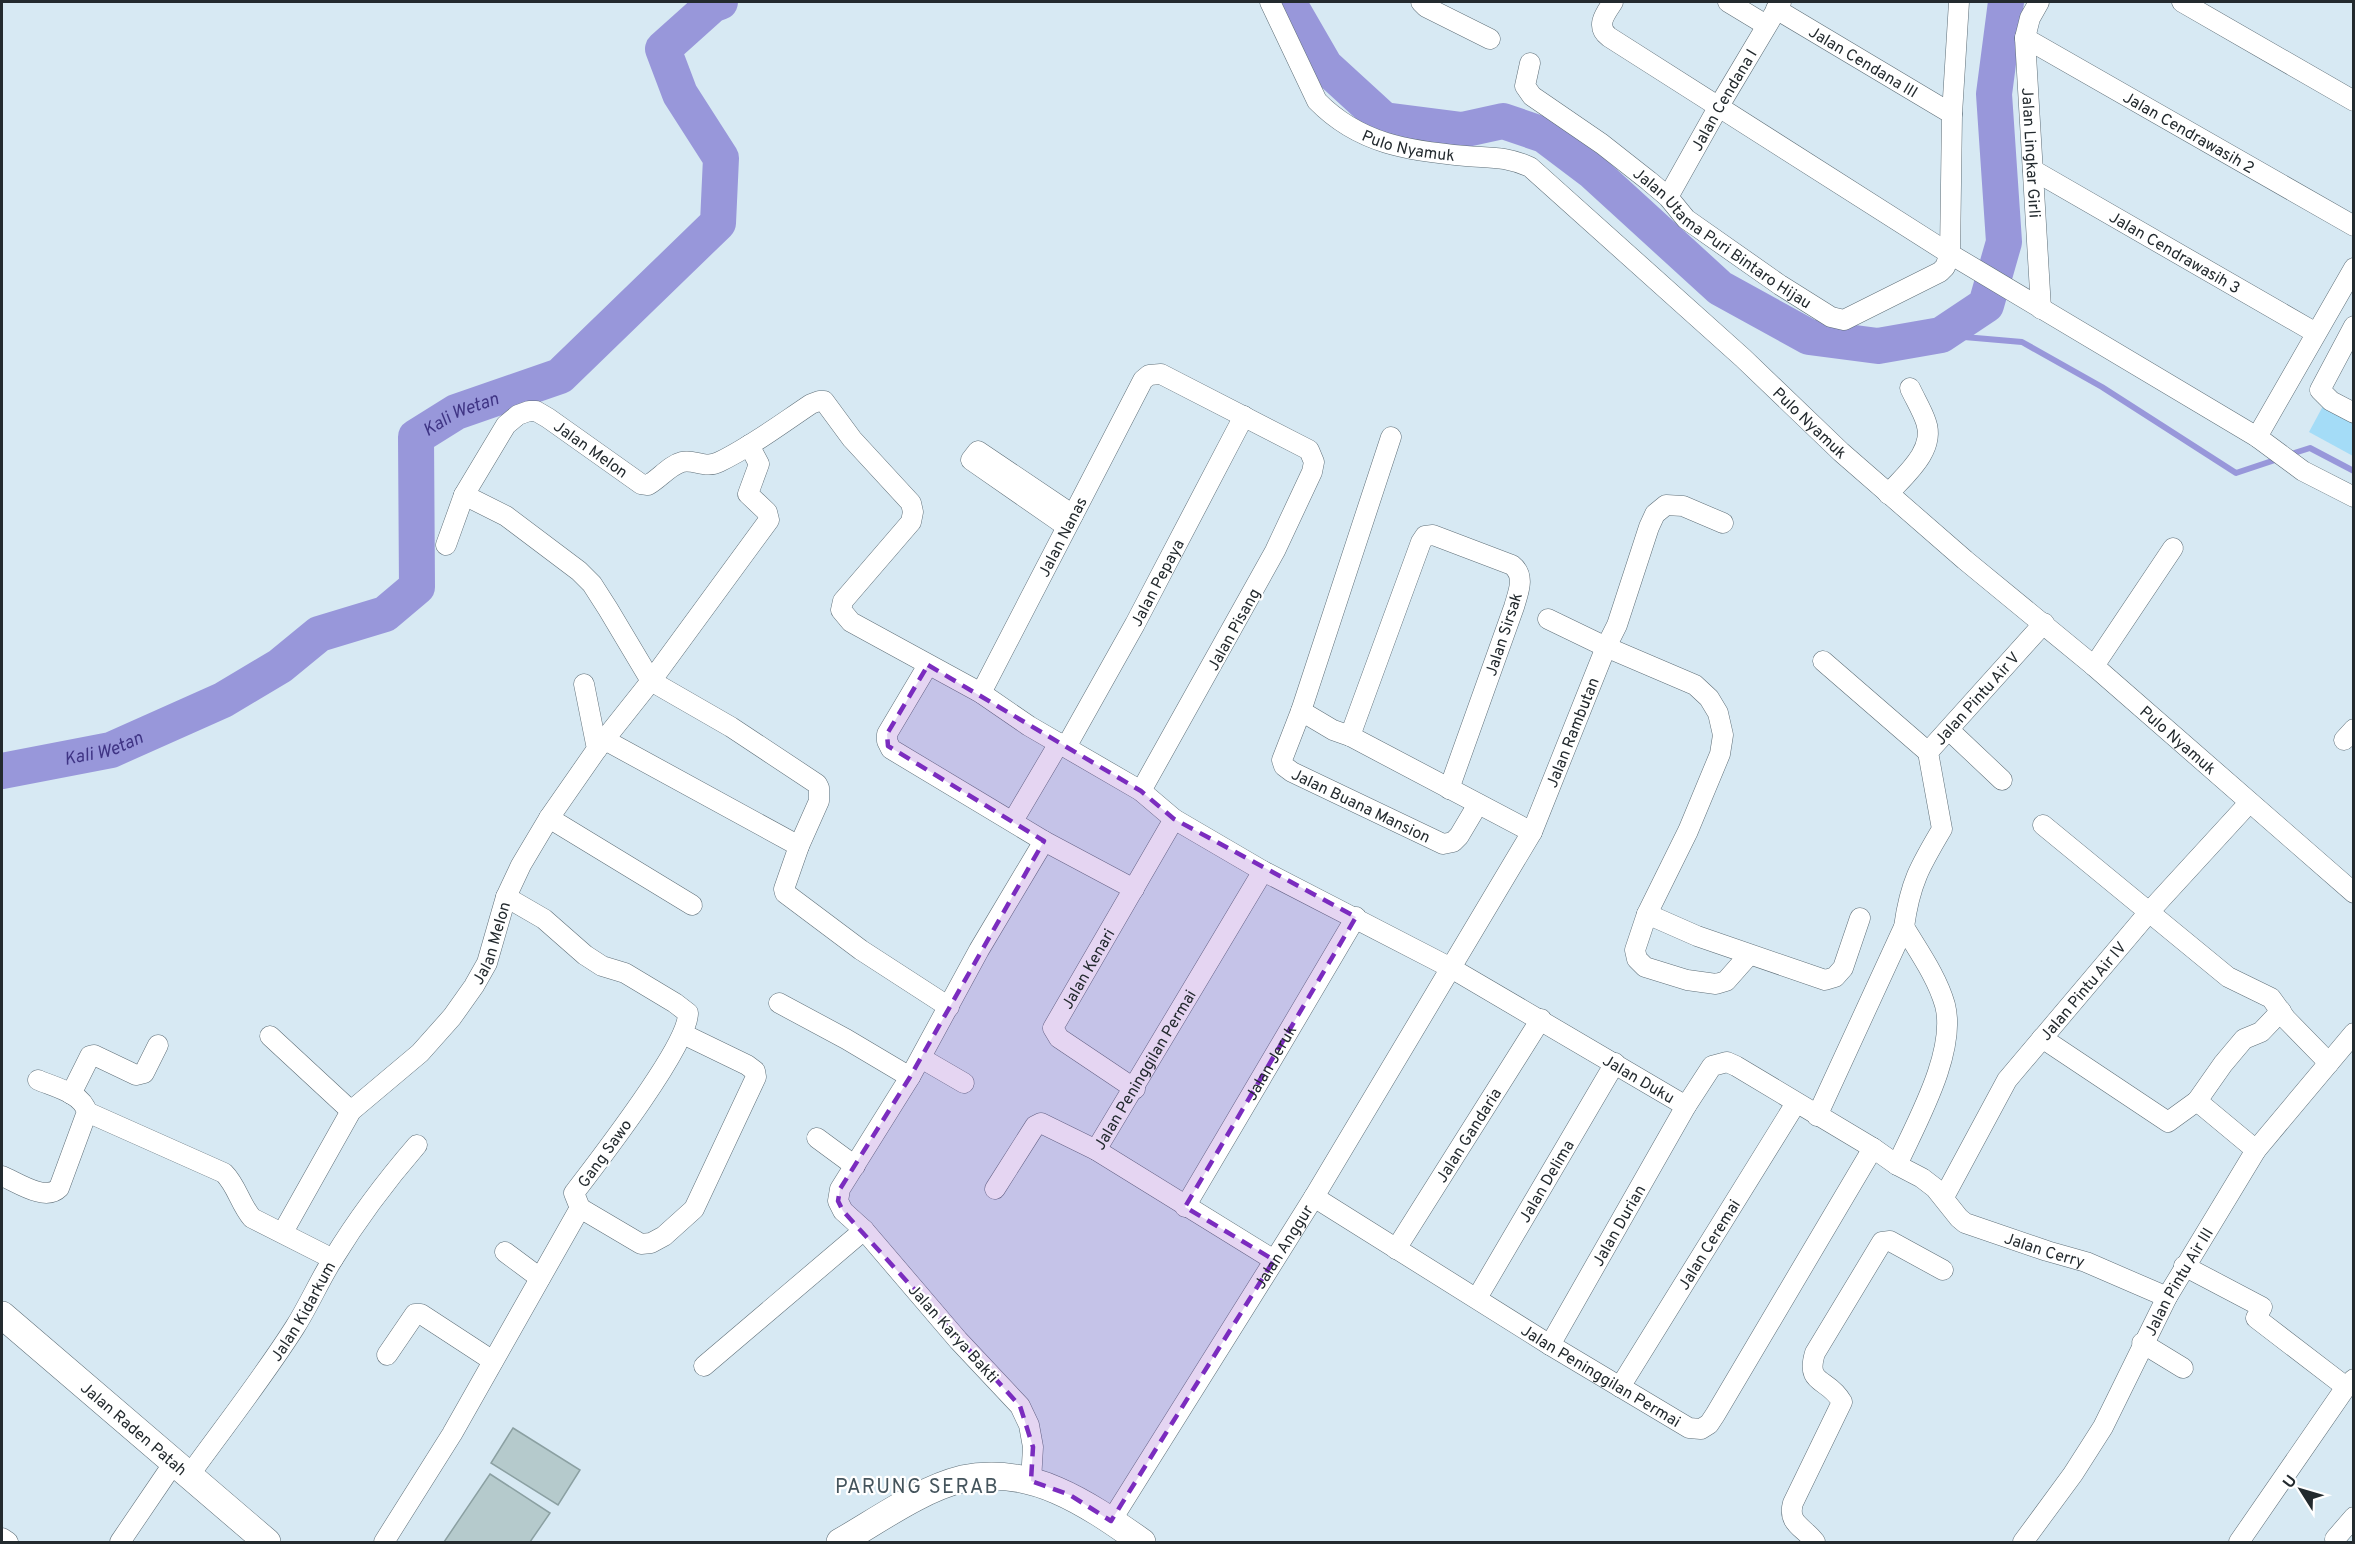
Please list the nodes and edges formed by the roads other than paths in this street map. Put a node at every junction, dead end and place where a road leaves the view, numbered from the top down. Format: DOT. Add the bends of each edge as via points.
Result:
graph roads {
  1 [pos="1270,2"];
  2 [pos="1421,2"];
  3 [pos="1612,2"];
  4 [pos="1728,2"];
  5 [pos="1959,2"];
  6 [pos="2039,2"];
  7 [pos="2182,2"];
  8 [pos="1774,12"];
  9 [pos="2025,38"];
  10 [pos="1490,39"];
  11 [pos="1530,63"];
  12 [pos="2354,101"];
  13 [pos="1719,106"];
  14 [pos="1952,114"];
  15 [pos="2033,170"];
  16 [pos="1668,197"];
  17 [pos="2354,226"];
  18 [pos="1959,259"];
  19 [pos="2354,268"];
  20 [pos="2041,309"];
  21 [pos="2354,326"];
  22 [pos="2316,333"];
  23 [pos="1739,364"];
  24 [pos="1765,379"];
  25 [pos="1910,388"];
  26 [pos="2354,413"];
  27 [pos="1244,416"];
  28 [pos="1390,437"];
  29 [pos="2257,437"];
  30 [pos="749,445"];
  31 [pos="1888,494"];
  32 [pos="464,495"];
  33 [pos="2354,497"];
  34 [pos="1723,523"];
  35 [pos="446,546"];
  36 [pos="2173,548"];
  37 [pos="1548,619"];
  38 [pos="2044,623"];
  39 [pos="1606,647"];
  40 [pos="1823,662"];
  41 [pos="928,665"];
  42 [pos="2094,666"];
  43 [pos="651,681"];
  44 [pos="584,684"];
  45 [pos="981,693"];
  46 [pos="1301,711"];
  47 [pos="1949,730"];
  48 [pos="1350,736"];
  49 [pos="601,745"];
  50 [pos="1063,745"];
  51 [pos="1929,752"];
  52 [pos="2002,780"];
  53 [pos="1449,789"];
  54 [pos="1141,791"];
  55 [pos="2249,803"];
  56 [pos="1478,804"];
  57 [pos="549,818"];
  58 [pos="1174,819"];
  59 [pos="1013,821"];
  60 [pos="2043,825"];
  61 [pos="1532,832"];
  62 [pos="1044,841"];
  63 [pos="799,846"];
  64 [pos="1263,871"];
  65 [pos="1134,890"];
  66 [pos="2354,893"];
  67 [pos="506,897"];
  68 [pos="692,905"];
  69 [pos="2149,912"];
  70 [pos="1647,914"];
  71 [pos="1356,917"];
  72 [pos="1860,918"];
  73 [pos="1905,921"];
  74 [pos="1749,955"];
  75 [pos="1451,968"];
  76 [pos="779,1003"];
  77 [pos="949,1007"];
  78 [pos="2282,1011"];
  79 [pos="1541,1019"];
  80 [pos="2354,1033"];
  81 [pos="682,1034"];
  82 [pos="270,1036"];
  83 [pos="2042,1038"];
  84 [pos="158,1045"];
  85 [pos="921,1058"];
  86 [pos="1615,1063"];
  87 [pos="2329,1063"];
  88 [pos="910,1077"];
  89 [pos="38,1080"];
  90 [pos="964,1083"];
  91 [pos="1135,1089"];
  92 [pos="71,1094"];
  93 [pos="2197,1101"];
  94 [pos="1796,1102"];
  95 [pos="1686,1106"];
  96 [pos="351,1111"];
  97 [pos="87,1112"];
  98 [pos="1817,1116"];
  99 [pos="817,1138"];
  100 [pos="417,1145"];
  101 [pos="1873,1148"];
  102 [pos="1096,1150"];
  103 [pos="2256,1150"];
  104 [pos="1897,1165"];
  105 [pos="855,1166"];
  106 [pos="2,1176"];
  107 [pos="995,1189"];
  108 [pos="1940,1193"];
  109 [pos="1314,1197"];
  110 [pos="1185,1207"];
  111 [pos="580,1208"];
  112 [pos="864,1230"];
  113 [pos="283,1232"];
  114 [pos="1396,1249"];
  115 [pos="505,1252"];
  116 [pos="333,1259"];
  117 [pos="1274,1260"];
  118 [pos="2184,1266"];
  119 [pos="1943,1270"];
  120 [pos="540,1278"];
  121 [pos="2167,1297"];
  122 [pos="1478,1298"];
  123 [pos="2,1316"];
  124 [pos="2142,1343"];
  125 [pos="1550,1346"];
  126 [pos="387,1356"];
  127 [pos="493,1362"];
  128 [pos="704,1366"];
  129 [pos="2183,1368"];
  130 [pos="2350,1383"];
  131 [pos="1620,1387"];
  132 [pos="181,1470"];
  133 [pos="1031,1481"];
  134 [pos="2354,1517"];
  135 [pos="1112,1521"];
  136 [pos="2,1538"];
  137 [pos="2335,1539"];
  138 [pos="8,1542"];
  139 [pos="120,1542"];
  140 [pos="267,1542"];
  141 [pos="384,1542"];
  142 [pos="840,1542"];
  143 [pos="1142,1542"];
  144 [pos="1815,1542"];
  145 [pos="2023,1542"];
  146 [pos="2239,1542"];
  1 -- 24 [label="street, Pulo Nyamuk" via="1317,101 1328,112 1382,142 1468,156 1506,157 1530,167"];
  2 -- 10 [label="street"];
  3 -- 13 [label="street" via="1601,24 1604,33"];
  4 -- 8 [label="street, Jalan Cendana III"];
  5 -- 14 [label="street"];
  6 -- 9 [label="street, Jalan Lingkar Girli"];
  7 -- 12 [label="street"];
  8 -- 13 [label="street, Jalan Cendana I"];
  8 -- 14 [label="street, Jalan Cendana III"];
  9 -- 15 [label="street, Jalan Lingkar Girli"];
  9 -- 17 [label="street, Jalan Cendrawasih 2"];
  11 -- 16 [label="street, Jalan Utama Puri Bintaro Hijau" via="1524,86 1528,92"];
  13 -- 16 [label="street, Jalan Cendana I"];
  13 -- 18 [label="street"];
  14 -- 18 [label="street"];
  15 -- 20 [label="street, Jalan Lingkar Girli"];
  15 -- 22 [label="street, Jalan Cendrawasih 3"];
  16 -- 18 [label="street, Jalan Utama Puri Bintaro Hijau" via="1686,219 1780,285 1837,318 1850,318"];
  18 -- 20 [label="street"];
  19 -- 22 [label="street"];
  20 -- 29 [label="street"];
  21 -- 26 [label="street" via="2321,384 2321,393"];
  22 -- 29 [label="street"];
  23 -- 24 [label="street" via="1755,379"];
  24 -- 31 [label="street, Pulo Nyamuk"];
  25 -- 31 [label="street" via="1928,434 1920,457"];
  27 -- 45 [label="street, Jalan Nanas" via="1161,374 1143,380"];
  27 -- 50 [label="street, Jalan Pepaya" via="1135,624"];
  27 -- 54 [label="street, Jalan Pisang" via="1309,450 1314,462 1299,504 1275,551"];
  28 -- 46 [label="street, Jalan Buana Mansion"];
  29 -- 33 [label="street" via="2303,471"];
  30 -- 32 [label="street, Jalan Melon" via="717,463 680,462 648,485 641,484 548,418 529,411 506,425"];
  30 -- 41 [label="street, Jalan Melon" via="811,404 824,401 852,439 911,503 911,522 843,601 841,610 851,622"];
  30 -- 43 [label="street, Jalan Melon" via="759,464 748,494 767,512 769,520"];
  31 -- 38 [label="street, Pulo Nyamuk"];
  32 -- 35 [label="street, Jalan Melon"];
  32 -- 43 [label="street" via="506,516 579,571 608,609"];
  34 -- 39 [label="street, Jalan Rambutan" via="1683,506 1666,505 1654,514"];
  36 -- 42 [label="street"];
  37 -- 39 [label="street"];
  38 -- 42 [label="street, Pulo Nyamuk"];
  38 -- 47 [label="street, Jalan Pintu Air V"];
  39 -- 61 [label="street, Jalan Rambutan"];
  39 -- 70 [label="street" via="1695,685 1718,713 1723,735 1720,754 1688,831"];
  40 -- 51 [label="street"];
  41 -- 45 [label="street"];
  41 -- 59 [label="street" via="887,734 888,746"];
  42 -- 55 [label="street, Pulo Nyamuk"];
  43 -- 49 [label="street, Jalan Melon"];
  43 -- 63 [label="street" via="817,784 819,801"];
  44 -- 49 [label="street"];
  45 -- 50 [label="street"];
  46 -- 48 [label="street"];
  46 -- 56 [label="street, Jalan Buana Mansion" via="1282,760 1292,772 1443,843 1453,842 1459,836"];
  47 -- 51 [label="street, Jalan Pintu Air V"];
  47 -- 52 [label="street"];
  48 -- 53 [label="street"];
  48 -- 53 [label="street, Jalan Sirsak" via="1425,536 1433,535 1512,565 1520,576 1514,607"];
  49 -- 57 [label="street, Jalan Melon"];
  49 -- 63 [label="street"];
  50 -- 54 [label="street"];
  50 -- 59 [label="street"];
  51 -- 73 [label="street, Jalan Pintu Air V" via="1942,829 1918,868"];
  53 -- 56 [label="street"];
  54 -- 58 [label="street"];
  55 -- 66 [label="street, Pulo Nyamuk"];
  55 -- 69 [label="street, Jalan Pintu Air IV"];
  56 -- 61 [label="street"];
  57 -- 67 [label="street, Jalan Melon"];
  57 -- 68 [label="street"];
  58 -- 64 [label="street"];
  58 -- 65 [label="street, Jalan Kenari"];
  59 -- 62 [label="street"];
  60 -- 69 [label="street"];
  61 -- 75 [label="street, Jalan Rambutan"];
  62 -- 65 [label="street"];
  62 -- 77 [label="street"];
  63 -- 77 [label="street" via="784,889 787,896"];
  64 -- 71 [label="street"];
  64 -- 91 [label="street, Jalan Peninggilan Permai"];
  65 -- 91 [label="street, Jalan Kenari" via="1053,1028 1059,1038"];
  67 -- 81 [label="street" via="544,919 602,966 626,973 688,1013"];
  67 -- 96 [label="street, Jalan Melon" via="493,947 474,986 452,1017 420,1053"];
  69 -- 78 [label="street" via="2228,977 2262,992"];
  69 -- 83 [label="street, Jalan Pintu Air IV"];
  70 -- 74 [label="street"];
  70 -- 74 [label="street" via="1635,950 1637,960 1645,966 1687,980 1716,984 1726,981"];
  71 -- 75 [label="street"];
  71 -- 110 [label="street, Jalan Jeruk"];
  72 -- 74 [label="street" via="1843,968 1835,977 1825,980"];
  73 -- 98 [label="street"];
  73 -- 104 [label="street" via="1938,986 1945,1007 1947,1034 1935,1082"];
  75 -- 79 [label="street, Jalan Duku"];
  75 -- 109 [label="street, Jalan Anggur"];
  76 -- 88 [label="street"];
  77 -- 85 [label="street"];
  78 -- 87 [label="street"];
  78 -- 93 [label="street" via="2261,1032 2244,1040"];
  79 -- 86 [label="street, Jalan Duku"];
  79 -- 114 [label="street, Jalan Gandaria"];
  80 -- 87 [label="street, Jalan Pintu Air III"];
  81 -- 111 [label="street, Gang Sawo" via="623,1129 574,1193"];
  81 -- 111 [label="street" via="747,1065 756,1077 694,1209 664,1236 641,1244"];
  82 -- 96 [label="street"];
  83 -- 93 [label="street" via="2168,1122"];
  83 -- 108 [label="street, Jalan Pintu Air IV" via="2007,1080"];
  84 -- 92 [label="street" via="144,1073 136,1075 90,1056"];
  85 -- 88 [label="street"];
  85 -- 90 [label="street"];
  86 -- 95 [label="street, Jalan Duku"];
  86 -- 122 [label="street, Jalan Delima"];
  87 -- 103 [label="street, Jalan Pintu Air III"];
  88 -- 105 [label="street"];
  89 -- 92 [label="street"];
  91 -- 102 [label="street, Jalan Peninggilan Permai"];
  92 -- 97 [label="street"];
  93 -- 103 [label="street"];
  94 -- 95 [label="street, Jalan Duku" via="1727,1062 1712,1066"];
  94 -- 98 [label="street, Jalan Duku"];
  94 -- 131 [label="street, Jalan Ceremai"];
  95 -- 125 [label="street, Jalan Durian"];
  96 -- 113 [label="street"];
  97 -- 106 [label="street" via="54,1193 45,1194"];
  97 -- 113 [label="street" via="224,1173 252,1218"];
  98 -- 101 [label="street, Jalan Duku"];
  99 -- 105 [label="street"];
  100 -- 116 [label="street, Jalan Kidarkum" via="381,1187"];
  101 -- 104 [label="street, Jalan Duku"];
  101 -- 131 [label="street, Jalan Peninggilan Permai" via="1708,1424 1701,1429 1689,1428"];
  102 -- 107 [label="street" via="1041,1123 1035,1126"];
  102 -- 110 [label="street, Jalan Peninggilan Permai"];
  103 -- 118 [label="street, Jalan Pintu Air III"];
  104 -- 108 [label="street, Jalan Duku"];
  105 -- 112 [label="street, Jalan Karya Bakti" via="840,1189 838,1200 843,1211"];
  108 -- 121 [label="street, Jalan Cerry" via="1965,1223 2086,1262"];
  109 -- 114 [label="street, Jalan Peninggilan Permai"];
  109 -- 117 [label="street, Jalan Anggur"];
  110 -- 117 [label="street, Jalan Peninggilan Permai"];
  111 -- 120 [label="street, Gang Sawo"];
  112 -- 128 [label="street"];
  112 -- 133 [label="street, Jalan Karya Bakti" via="1020,1406 1033,1446"];
  113 -- 116 [label="street"];
  114 -- 122 [label="street, Jalan Peninggilan Permai"];
  115 -- 120 [label="street"];
  116 -- 132 [label="street, Jalan Kidarkum" via="259,1382"];
  117 -- 135 [label="street, Jalan Anggur"];
  118 -- 121 [label="street, Jalan Pintu Air III"];
  118 -- 130 [label="street" via="2262,1307 2256,1318"];
  119 -- 144 [label="street" via="1890,1241 1882,1242 1815,1353 1811,1366 1814,1375 1842,1402 1790,1513"];
  120 -- 127 [label="street, Gang Sawo"];
  121 -- 124 [label="street, Jalan Pintu Air III"];
  122 -- 125 [label="street, Jalan Peninggilan Permai"];
  123 -- 132 [label="main road, Jalan Raden Patah"];
  124 -- 129 [label="street"];
  124 -- 145 [label="street, Jalan Pintu Air III" via="2103,1426"];
  125 -- 131 [label="street, Jalan Peninggilan Permai"];
  126 -- 127 [label="street" via="415,1314 421,1314"];
  127 -- 141 [label="street, Gang Sawo"];
  130 -- 146 [label="street"];
  132 -- 139 [label="street, Jalan Kidarkum"];
  132 -- 140 [label="main road, Jalan Raden Patah"];
  133 -- 135 [label="main road" via="1070,1495"];
  133 -- 142 [label="main road" via="962,1479 917,1498"];
  134 -- 137 [label="street"];
  135 -- 143 [label="main road"];
  136 -- 138 [label="street"];
}
